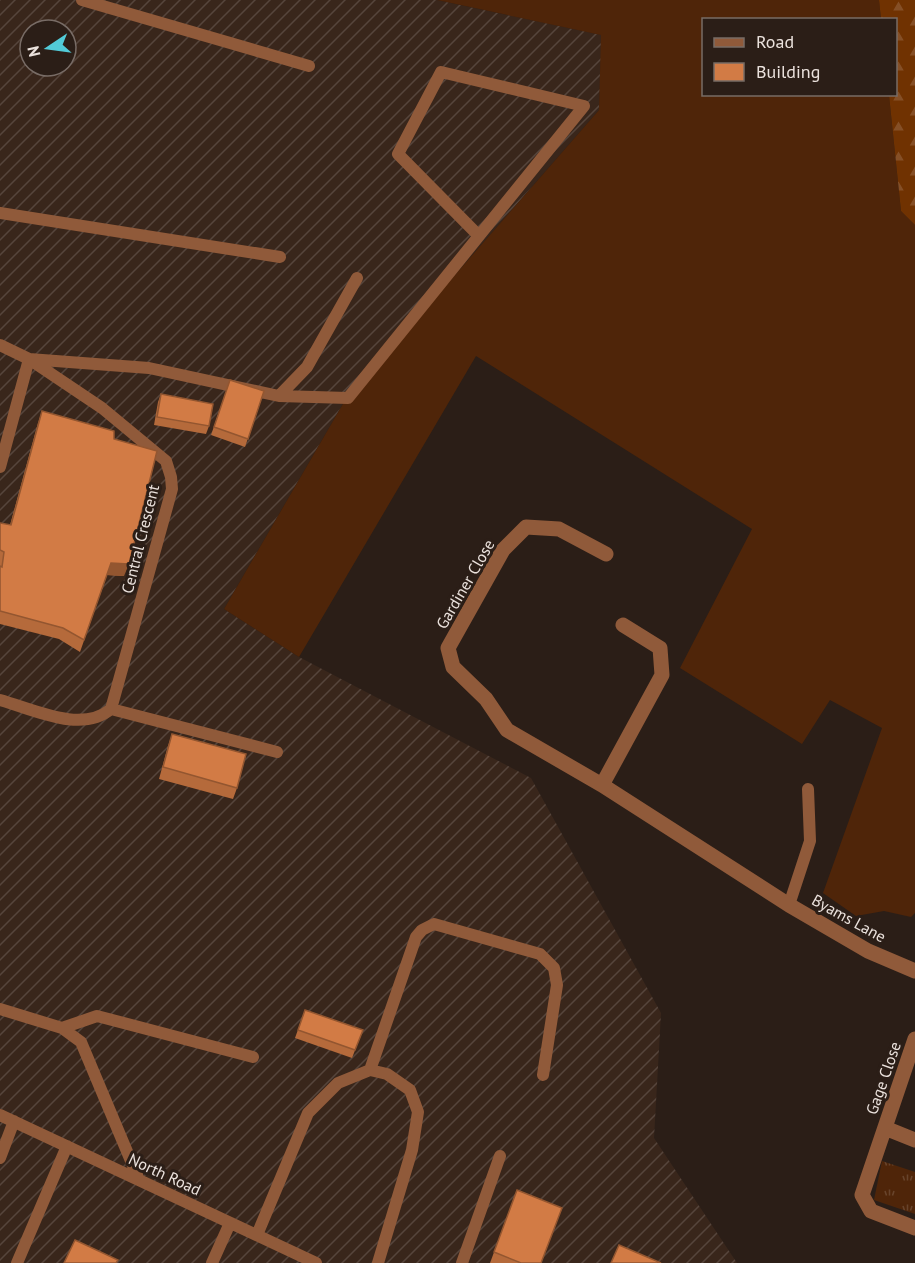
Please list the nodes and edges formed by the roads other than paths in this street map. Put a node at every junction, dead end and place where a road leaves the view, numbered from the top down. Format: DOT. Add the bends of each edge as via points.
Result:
graph roads {
  1 [pos="82,0"];
  2 [pos="309,66"];
  3 [pos="0,213"];
  4 [pos="479,236"];
  5 [pos="280,258"];
  6 [pos="357,278"];
  7 [pos="0,345"];
  8 [pos="29,359"];
  9 [pos="279,396"];
  10 [pos="0,467"];
  11 [pos="606,554"];
  12 [pos="623,625"];
  13 [pos="0,700"];
  14 [pos="111,709"];
  15 [pos="278,752"];
  16 [pos="602,785"];
  17 [pos="808,789"];
  18 [pos="768,893"];
  19 [pos="789,905"];
  20 [pos="915,971"];
  21 [pos="0,1009"];
  22 [pos="62,1028"];
  23 [pos="915,1039"];
  24 [pos="253,1057"];
  25 [pos="370,1070"];
  26 [pos="543,1075"];
  27 [pos="0,1115"];
  28 [pos="14,1121"];
  29 [pos="885,1128"];
  30 [pos="915,1140"];
  31 [pos="67,1146"];
  32 [pos="500,1156"];
  33 [pos="0,1158"];
  34 [pos="139,1180"];
  35 [pos="230,1222"];
  36 [pos="915,1228"];
  37 [pos="257,1235"];
  38 [pos="17,1263"];
  39 [pos="212,1263"];
  40 [pos="316,1263"];
  41 [pos="378,1263"];
  42 [pos="462,1263"];
  1 -- 2 [label="lane"];
  3 -- 5 [label="lane"];
  4 -- 4 [label="lane" via="584,106 441,72 398,154"];
  4 -- 9 [label="lane" via="348,398"];
  6 -- 9 [label="lane" via="307,367"];
  7 -- 8 [label="lane, Central Crescent"];
  8 -- 9 [label="lane" via="149,368"];
  8 -- 10 [label="lane"];
  8 -- 14 [label="lane, Central Crescent" via="102,408 166,461 171,477 166,515"];
  11 -- 16 [label="street, Gardiner Close" via="559,529 526,527 503,550 448,648 453,667 486,699 507,730"];
  12 -- 16 [label="street" via="660,648 662,675"];
  13 -- 14 [label="lane" via="84,721 102,717"];
  14 -- 15 [label="lane"];
  16 -- 18 [label="street, Gardiner Close"];
  17 -- 19 [label="lane" via="810,841"];
  18 -- 19 [label="street, Byams Lane"];
  19 -- 20 [label="street, Byams Lane" via="868,951"];
  21 -- 22 [label="lane"];
  22 -- 24 [label="lane" via="97,1016"];
  22 -- 34 [label="lane" via="85,1049"];
  23 -- 29 [label="street, Gage Close"];
  25 -- 26 [label="lane" via="416,937 434,924 540,954 554,968 557,985"];
  25 -- 37 [label="lane" via="338,1083 308,1113"];
  25 -- 41 [label="lane" via="387,1074 410,1090 418,1112 412,1150"];
  27 -- 28 [label="lane, North Road"];
  28 -- 31 [label="lane, North Road"];
  28 -- 33 [label="lane"];
  29 -- 30 [label="street, Gage Close"];
  29 -- 36 [label="street, Gage Close" via="862,1195 871,1211"];
  31 -- 34 [label="lane, North Road"];
  31 -- 38 [label="lane"];
  32 -- 42 [label="lane"];
  34 -- 35 [label="lane, North Road"];
  35 -- 37 [label="lane, North Road"];
  35 -- 39 [label="lane"];
  37 -- 40 [label="lane, North Road"];
}
